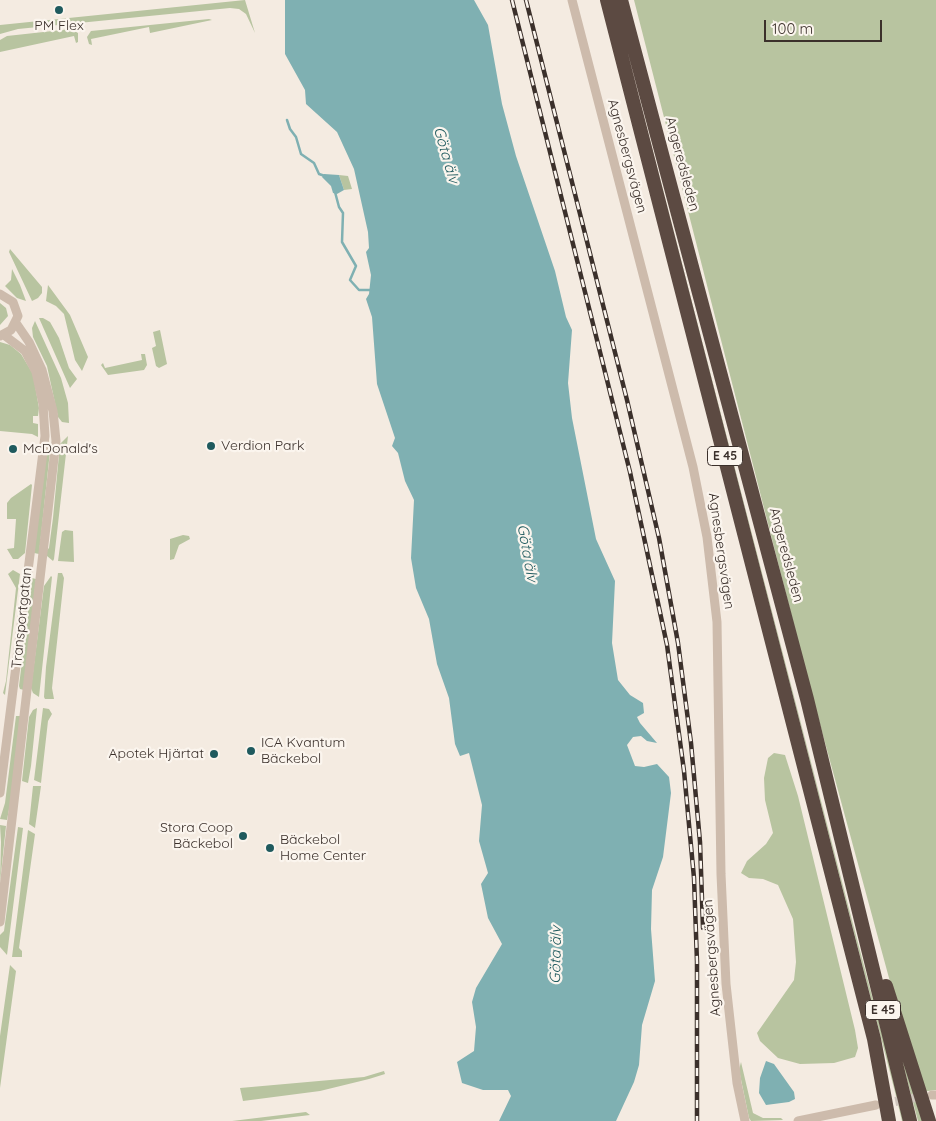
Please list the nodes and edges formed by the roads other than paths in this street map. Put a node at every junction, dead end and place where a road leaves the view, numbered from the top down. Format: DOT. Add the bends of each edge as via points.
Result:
graph roads {
  1 [pos="572,0"];
  2 [pos="607,0"];
  3 [pos="621,0"];
  4 [pos="0,294"];
  5 [pos="16,324"];
  6 [pos="2,335"];
  7 [pos="0,793"];
  8 [pos="857,899"];
  9 [pos="0,922"];
  10 [pos="874,1039"];
  11 [pos="876,1105"];
  12 [pos="745,1121"];
  13 [pos="798,1121"];
  14 [pos="889,1121"];
  15 [pos="898,1121"];
  16 [pos="910,1121"];
  17 [pos="929,1121"];
  1 -- 12 [label="street, Agnesbergsvägen" via="693,466 707,537 717,622 726,984 737,1083"];
  2 -- 10 [label="highway, E 45"];
  3 -- 8 [label="highway, Angeredsleden / E 45"];
  4 -- 5 [label="street, Transportgatan" via="15,305"];
  5 -- 6 [label="street, Transportgatan"];
  5 -- 9 [label="street, Transportgatan" via="42,370 53,411 56,441"];
  6 -- 7 [label="street, Transportgatan" via="25,351 36,372 45,436"];
  8 -- 16 [label="highway, Angeredsleden / E 45"];
  8 -- 17 [label="highway" via="867,921"];
  10 -- 14 [label="highway, E 45"];
  10 -- 15 [label="highway"];
  11 -- 13 [label="street"];
}
